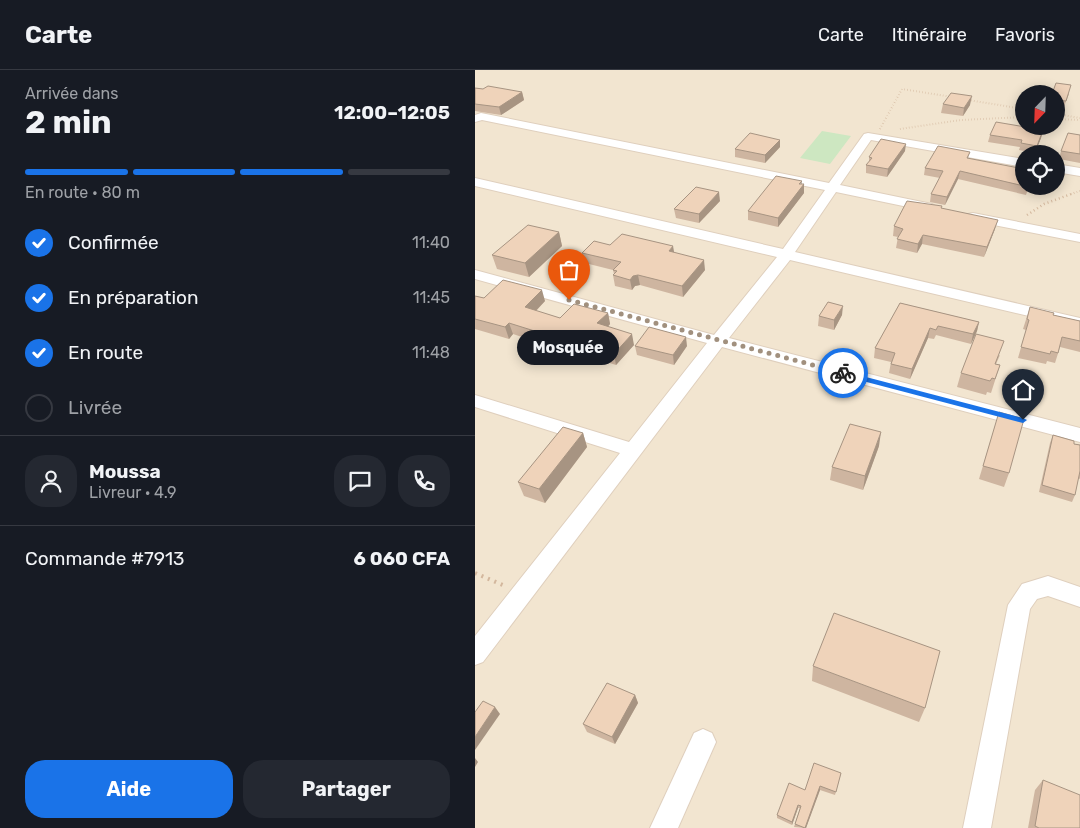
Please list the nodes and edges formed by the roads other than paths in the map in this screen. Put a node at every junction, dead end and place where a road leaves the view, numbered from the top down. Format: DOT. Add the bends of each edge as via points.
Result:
graph roads {
  1 [pos="477,116"];
  2 [pos="1015,161"];
  3 [pos="1065,170"];
  4 [pos="1080,172"];
  5 [pos="475,182"];
  6 [pos="832,188"];
  7 [pos="945,211"];
  8 [pos="964,215"];
  9 [pos="1080,238"];
  10 [pos="787,254"];
  11 [pos="475,274"];
  12 [pos="1080,323"];
  13 [pos="718,341"];
  14 [pos="475,401"];
  15 [pos="1080,435"];
  16 [pos="634,450"];
  17 [pos="1080,597"];
  18 [pos="475,654"];
  19 [pos="703,742"];
  20 [pos="664,828"];
  21 [pos="977,828"];
  1 -- 6 [label="street"];
  2 -- 6 [label="street" via="884,132 868,136"];
  3 -- 4 [label="street"];
  5 -- 10 [label="street"];
  6 -- 7 [label="street"];
  6 -- 10 [label="street"];
  8 -- 9 [label="street"];
  10 -- 12 [label="street"];
  10 -- 13 [label="street"];
  11 -- 13 [label="street"];
  13 -- 15 [label="street"];
  13 -- 16 [label="street"];
  14 -- 16 [label="street"];
  16 -- 18 [label="street"];
  17 -- 21 [label="street" via="1048,586 1030,591 1019,605"];
  19 -- 20 [label="street"];
}
